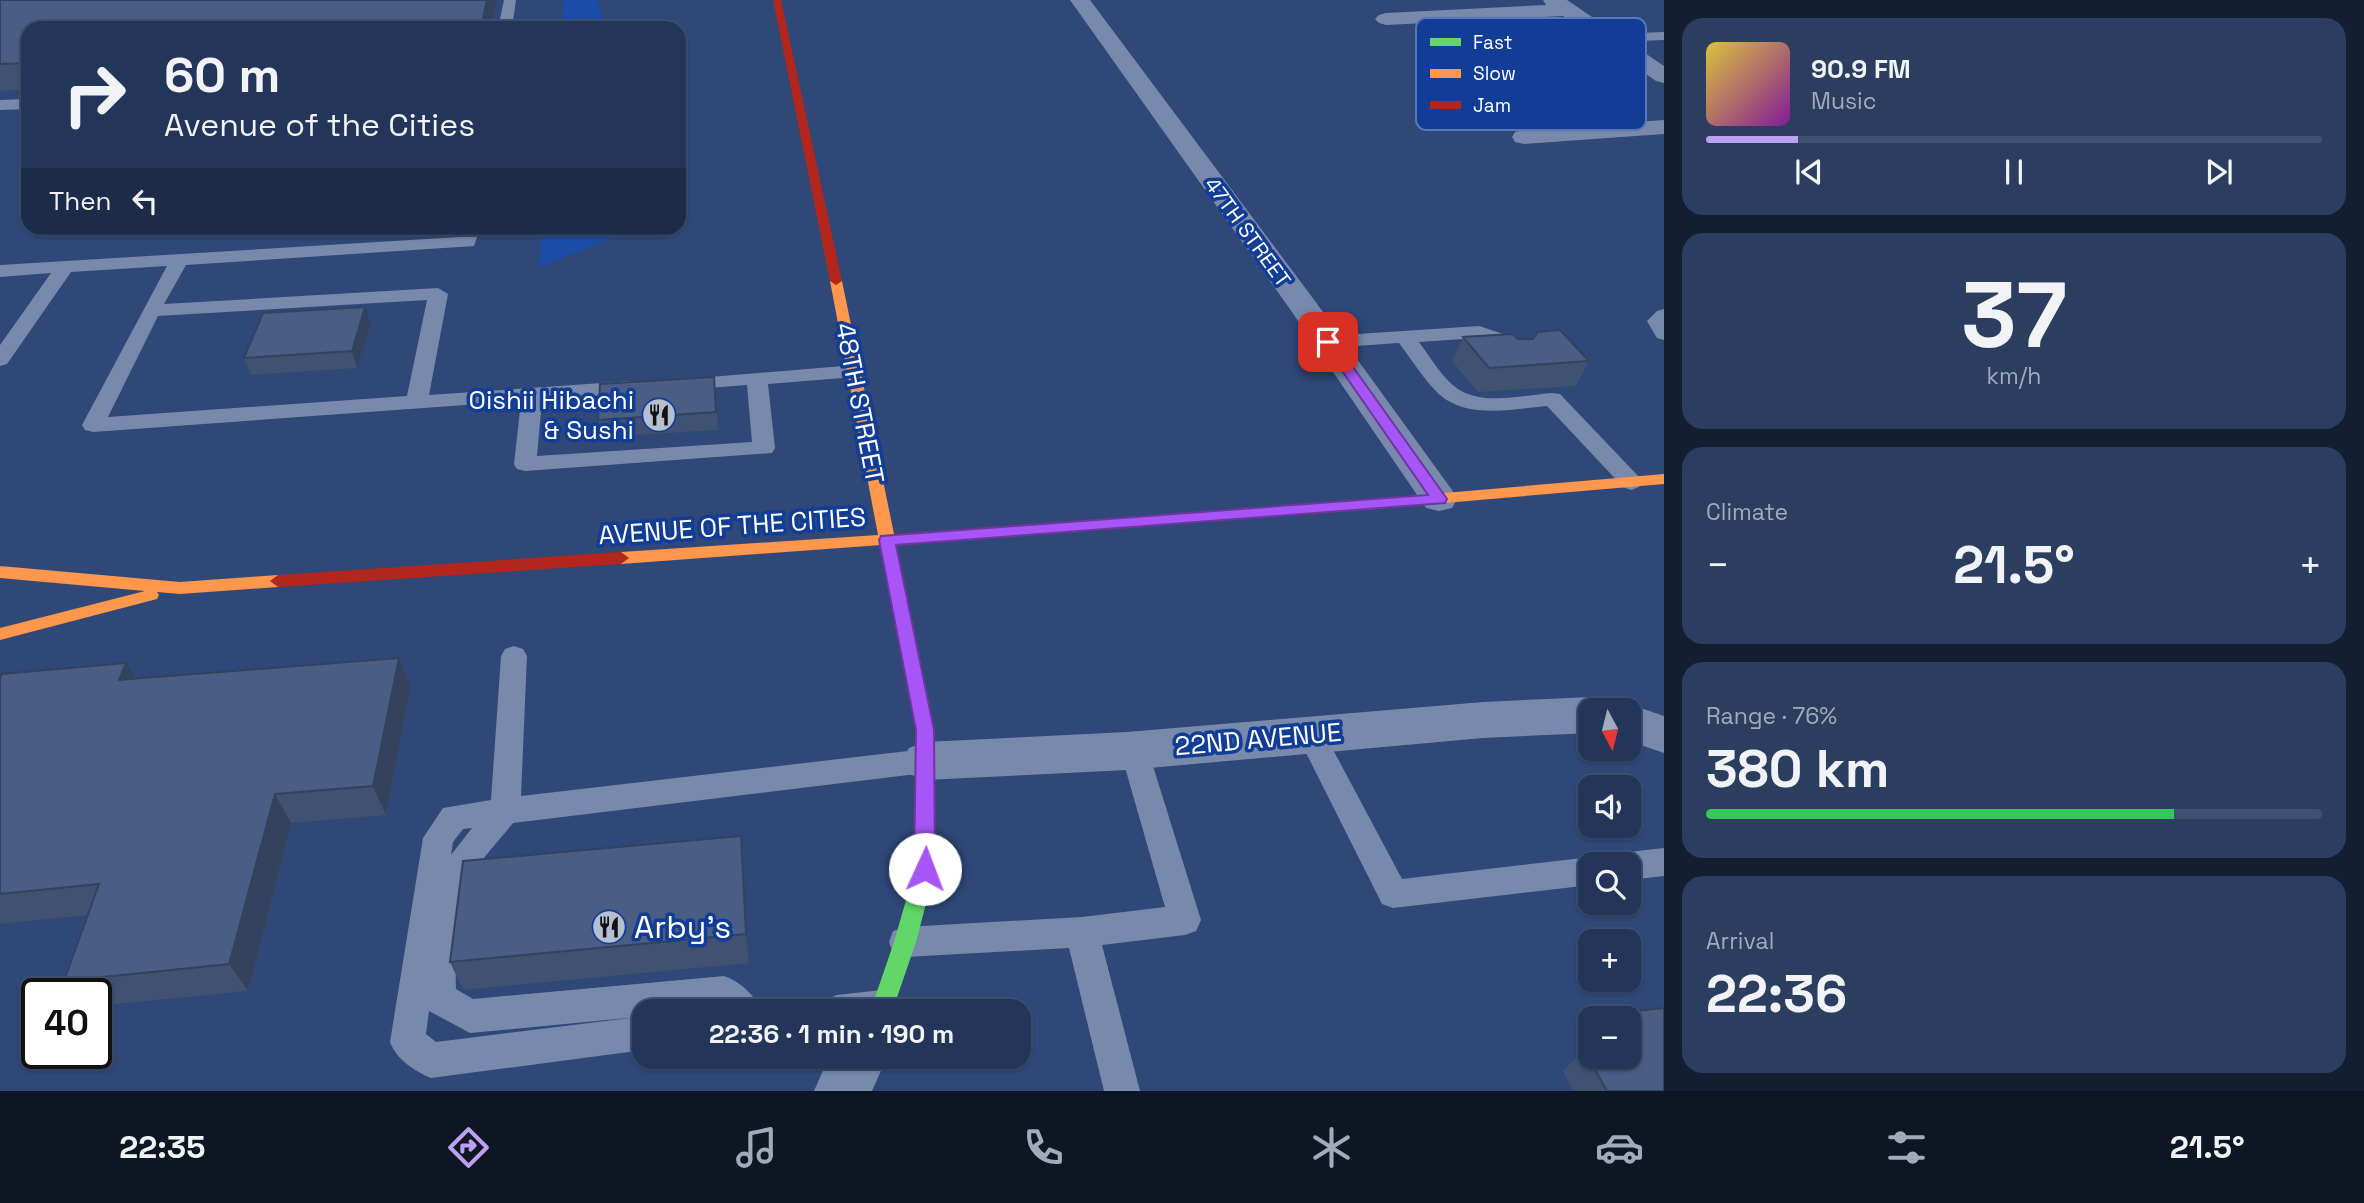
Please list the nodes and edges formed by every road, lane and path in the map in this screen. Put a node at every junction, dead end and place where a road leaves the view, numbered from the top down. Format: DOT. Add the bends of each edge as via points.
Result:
graph roads {
  1 [pos="510,0"];
  2 [pos="777,0"];
  3 [pos="1080,0"];
  4 [pos="1560,5"];
  5 [pos="1580,18"];
  6 [pos="1385,19"];
  7 [pos="506,21"];
  8 [pos="1664,36"];
  9 [pos="1646,37"];
  10 [pos="1646,63"];
  11 [pos="1664,75"];
  12 [pos="21,104"];
  13 [pos="0,106"];
  14 [pos="1664,127"];
  15 [pos="1646,128"];
  16 [pos="1622,130"];
  17 [pos="1524,137"];
  18 [pos="470,235"];
  19 [pos="180,260"];
  20 [pos="65,267"];
  21 [pos="0,271"];
  22 [pos="151,311"];
  23 [pos="1664,314"];
  24 [pos="1664,334"];
  25 [pos="1404,337"];
  26 [pos="1328,342"];
  27 [pos="1514,357"];
  28 [pos="0,360"];
  29 [pos="855,371"];
  30 [pos="757,378"];
  31 [pos="532,394"];
  32 [pos="417,402"];
  33 [pos="1664,480"];
  34 [pos="1631,482"];
  35 [pos="1439,499"];
  36 [pos="887,540"];
  37 [pos="0,572"];
  38 [pos="180,588"];
  39 [pos="0,634"];
  40 [pos="514,656"];
  41 [pos="1578,716"];
  42 [pos="1642,727"];
  43 [pos="1311,734"];
  44 [pos="1664,735"];
  45 [pos="1134,750"];
  46 [pos="925,761"];
  47 [pos="505,811"];
  48 [pos="1664,862"];
  49 [pos="1641,865"];
  50 [pos="1578,873"];
  51 [pos="1082,932"];
  52 [pos="905,942"];
  53 [pos="650,999"];
  54 [pos="731,999"];
  55 [pos="885,999"];
  56 [pos="632,1001"];
  57 [pos="632,1035"];
  58 [pos="853,1069"];
  59 [pos="842,1091"];
  60 [pos="1122,1091"];
  1 -- 7 [label="lane"];
  2 -- 29 [label="street, 48TH STREET"];
  3 -- 26 [label="street, 47TH STREET"];
  4 -- 5 [label="street"];
  4 -- 6 [label="street"];
  8 -- 9 [label="lane"];
  10 -- 11 [label="street"];
  12 -- 13 [label="lane"];
  14 -- 15 [label="street"];
  16 -- 17 [label="street"];
  18 -- 19 [label="lane" via="468,242"];
  19 -- 20 [label="lane"];
  19 -- 22 [label="lane"];
  20 -- 21 [label="lane"];
  20 -- 28 [label="lane"];
  22 -- 32 [label="lane" via="438,294"];
  22 -- 32 [label="lane" via="93,425"];
  23 -- 24 [label="lane" via="1657,321"];
  25 -- 26 [label="lane"];
  25 -- 27 [label="lane" via="1479,332 1489,334"];
  25 -- 34 [label="lane" via="1449,392 1462,400 1481,403 1547,394"];
  26 -- 35 [label="street, 47TH STREET"];
  29 -- 30 [label="lane"];
  29 -- 36 [label="street, 48TH STREET"];
  30 -- 31 [label="lane"];
  30 -- 31 [label="lane" via="764,448 525,464"];
  31 -- 32 [label="lane"];
  33 -- 34 [label="street, AVENUE OF THE CITIES"];
  34 -- 35 [label="street, AVENUE OF THE CITIES"];
  35 -- 36 [label="street, AVENUE OF THE CITIES"];
  36 -- 38 [label="street, AVENUE OF THE CITIES"];
  36 -- 46 [label="street, 48TH STREET" via="916,677"];
  37 -- 38 [label="street, AVENUE OF THE CITIES"];
  38 -- 39 [label="street, AVENUE OF THE CITIES"];
  40 -- 47 [label="lane"];
  41 -- 43 [label="street, 22ND AVENUE"];
  42 -- 44 [label="street"];
  43 -- 45 [label="street, 22ND AVENUE"];
  43 -- 50 [label="lane" via="1393,894"];
  45 -- 46 [label="street, 22ND AVENUE"];
  45 -- 51 [label="lane" via="1185,920"];
  46 -- 47 [label="lane"];
  46 -- 52 [label="street, 48TH STREET" via="925,869"];
  47 -- 56 [label="lane" via="465,859 448,890 438,963 439,998 470,1016"];
  47 -- 57 [label="lane" via="454,817 438,838 407,1042 431,1060"];
  48 -- 49 [label="lane"];
  51 -- 52 [label="lane"];
  51 -- 60 [label="lane"];
  52 -- 55 [label="street, 48TH STREET"];
  53 -- 54 [label="lane" via="724,992"];
  58 -- 59 [label="street"];
}
